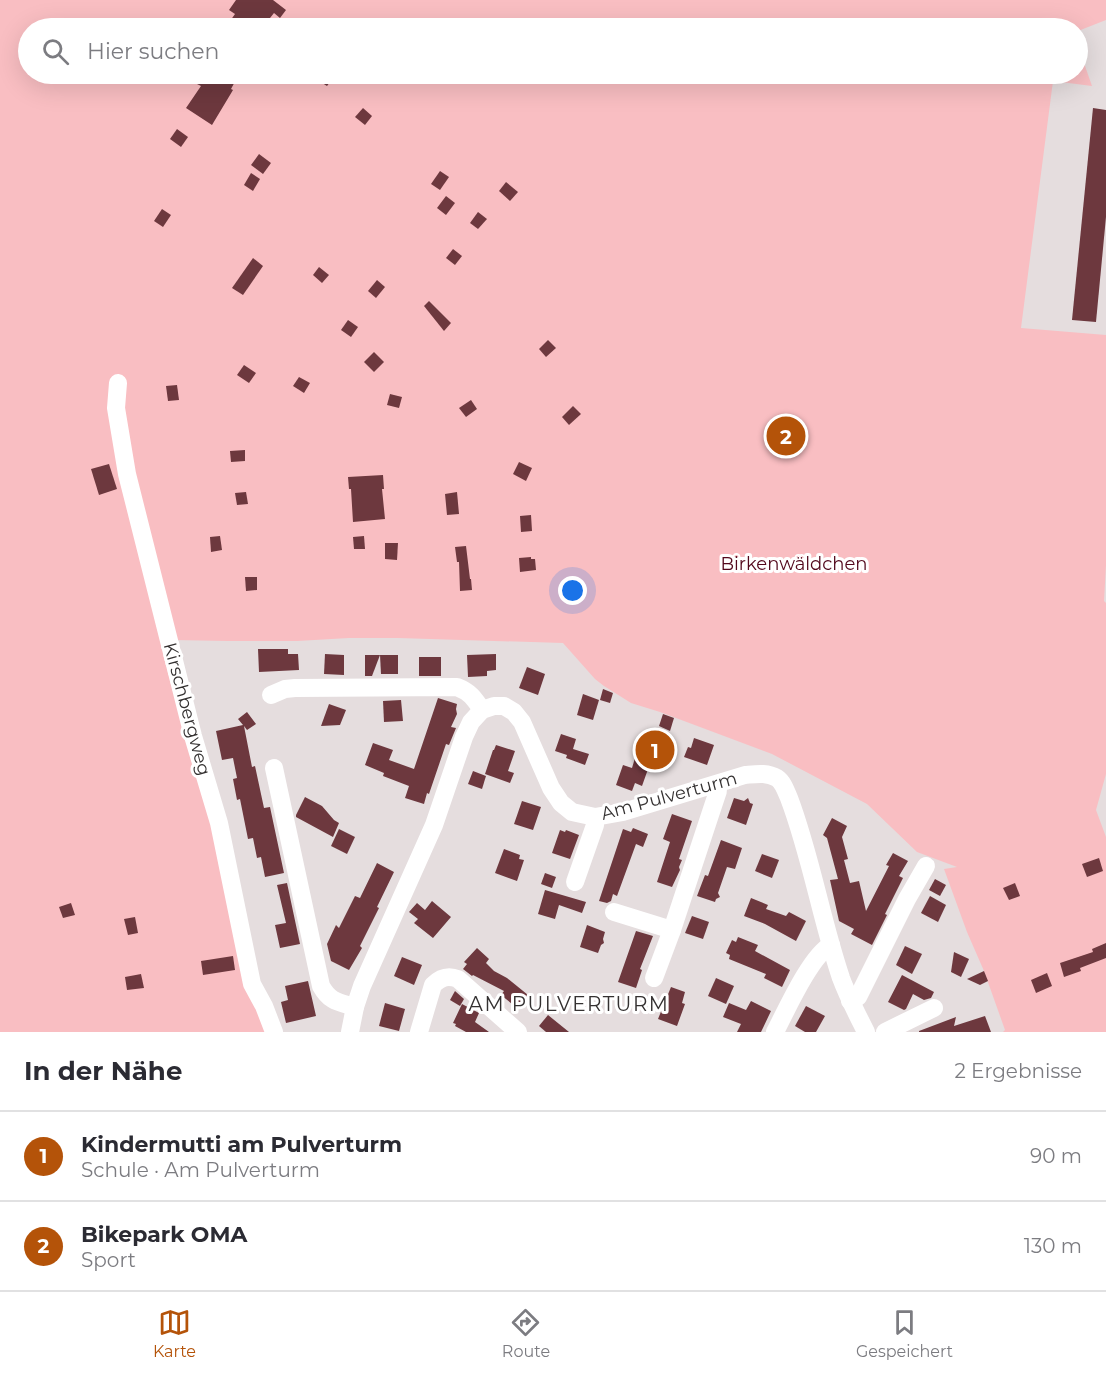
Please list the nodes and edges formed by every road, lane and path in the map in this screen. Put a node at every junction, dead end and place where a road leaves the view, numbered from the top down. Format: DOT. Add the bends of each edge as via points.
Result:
graph roads {
  1 [pos="118,383"];
  2 [pos="271,695"];
  3 [pos="482,710"];
  4 [pos="274,768"];
  5 [pos="715,785"];
  6 [pos="595,817"];
  7 [pos="926,866"];
  8 [pos="575,882"];
  9 [pos="614,912"];
  10 [pos="672,930"];
  11 [pos="831,945"];
  12 [pos="654,978"];
  13 [pos="850,1001"];
  14 [pos="355,1007"];
  15 [pos="934,1008"];
  16 [pos="274,1032"];
  17 [pos="350,1032"];
  18 [pos="419,1032"];
  19 [pos="518,1032"];
  20 [pos="776,1032"];
  21 [pos="866,1032"];
  22 [pos="885,1032"];
  1 -- 16 [label="street, Kirschbergweg" via="116,408 127,474 219,823 252,984"];
  2 -- 3 [label="street" via="295,688 457,687 475,698"];
  3 -- 6 [label="street, Am Pulverturm" via="494,705 514,712 561,803 572,812"];
  3 -- 14 [label="street" via="471,722 434,825"];
  4 -- 14 [label="street" via="321,986 327,997"];
  5 -- 6 [label="street, Am Pulverturm"];
  5 -- 10 [label="street" via="717,791"];
  5 -- 11 [label="street, Am Pulverturm" via="760,774 777,778 783,785"];
  6 -- 8 [label="street"];
  7 -- 13 [label="street" via="858,997"];
  9 -- 10 [label="street"];
  10 -- 12 [label="street"];
  11 -- 13 [label="street, Am Pulverturm"];
  11 -- 20 [label="street" via="818,956"];
  13 -- 21 [label="street, Am Pulverturm"];
  14 -- 17 [label="street"];
  15 -- 22 [label="street"];
  18 -- 19 [label="street" via="433,985 451,977"];
}
